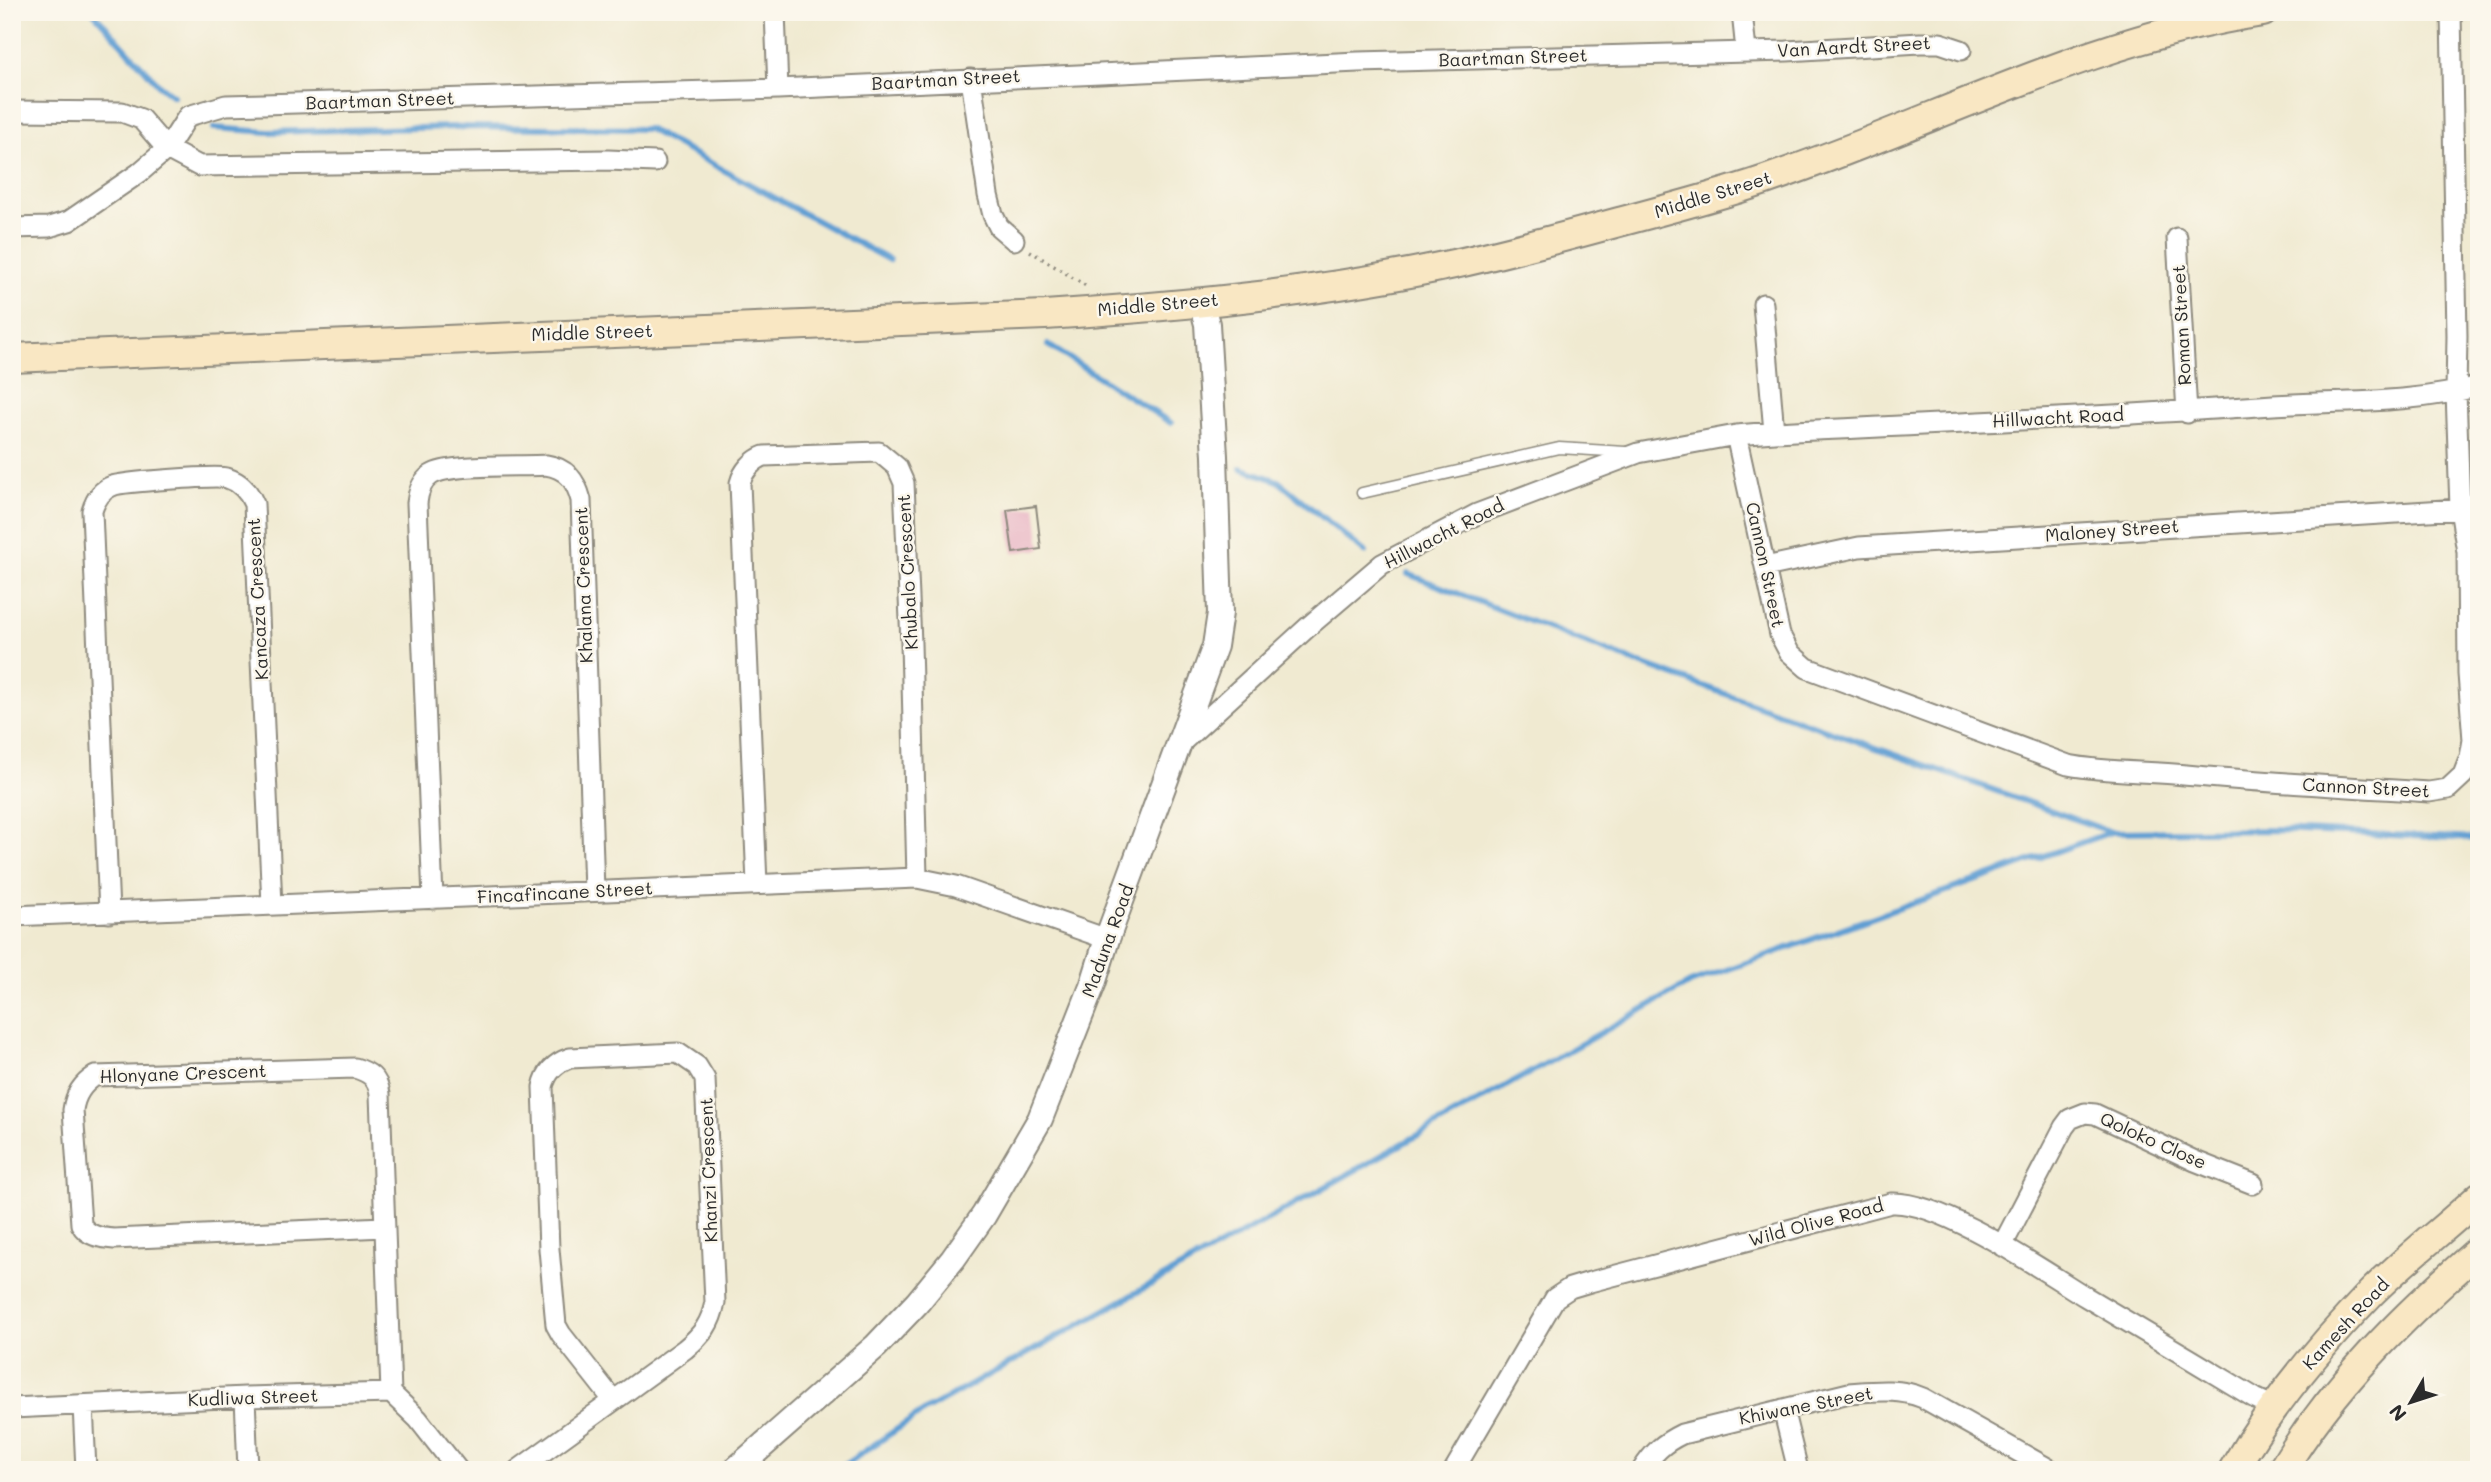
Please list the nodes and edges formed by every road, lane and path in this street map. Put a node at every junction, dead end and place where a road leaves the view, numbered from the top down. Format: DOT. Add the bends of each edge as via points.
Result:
graph roads {
  1 [pos="775,12"];
  2 [pos="1742,12"];
  3 [pos="2263,12"];
  4 [pos="2451,12"];
  5 [pos="1961,50"];
  6 [pos="1746,51"];
  7 [pos="971,79"];
  8 [pos="778,89"];
  9 [pos="12,111"];
  10 [pos="167,149"];
  11 [pos="655,162"];
  12 [pos="12,228"];
  13 [pos="2177,238"];
  14 [pos="1014,240"];
  15 [pos="1091,289"];
  16 [pos="1201,302"];
  17 [pos="1763,304"];
  18 [pos="12,358"];
  19 [pos="2479,386"];
  20 [pos="2456,392"];
  21 [pos="2187,413"];
  22 [pos="1774,432"];
  23 [pos="1736,435"];
  24 [pos="1638,453"];
  25 [pos="1362,493"];
  26 [pos="2460,509"];
  27 [pos="2473,552"];
  28 [pos="1765,567"];
  29 [pos="1182,742"];
  30 [pos="917,878"];
  31 [pos="757,884"];
  32 [pos="594,891"];
  33 [pos="433,899"];
  34 [pos="272,905"];
  35 [pos="109,913"];
  36 [pos="12,916"];
  37 [pos="1107,939"];
  38 [pos="2253,1184"];
  39 [pos="2479,1197"];
  40 [pos="384,1227"];
  41 [pos="2002,1246"];
  42 [pos="2479,1250"];
  43 [pos="391,1393"];
  44 [pos="245,1397"];
  45 [pos="613,1400"];
  46 [pos="83,1405"];
  47 [pos="2274,1407"];
  48 [pos="12,1408"];
  49 [pos="1783,1409"];
  50 [pos="86,1470"];
  51 [pos="248,1470"];
  52 [pos="458,1470"];
  53 [pos="518,1470"];
  54 [pos="735,1470"];
  55 [pos="1454,1470"];
  56 [pos="1642,1470"];
  57 [pos="1798,1470"];
  58 [pos="2051,1470"];
  59 [pos="2233,1470"];
  60 [pos="2282,1470"];
  1 -- 8 [label="street"];
  2 -- 6 [label="street"];
  3 -- 16 [label="main road, Middle Street" via="2142,38 1766,180 1666,210 1451,265"];
  4 -- 20 [label="street, Cannon Street"];
  5 -- 6 [label="street, Van Aardt Street" via="1920,43"];
  6 -- 7 [label="street, Baartman Street"];
  7 -- 8 [label="street, Baartman Street"];
  7 -- 14 [label="street" via="993,215"];
  8 -- 10 [label="street, Baartman Street" via="220,106 188,116"];
  9 -- 10 [label="street" via="122,112 141,119"];
  10 -- 11 [label="street" via="199,166"];
  10 -- 12 [label="street, Baartman Street" via="69,221 49,227"];
  13 -- 21 [label="street, Roman Street"];
  14 -- 15 [label="path"];
  16 -- 18 [label="main road, Middle Street" via="1045,315"];
  16 -- 29 [label="street, Maduna Road" via="1208,337 1220,613 1215,646"];
  17 -- 22 [label="street"];
  19 -- 20 [label="street, Hillwacht Road"];
  20 -- 21 [label="street, Hillwacht Road"];
  20 -- 26 [label="street, Cannon Street"];
  21 -- 22 [label="street, Hillwacht Road"];
  22 -- 23 [label="street, Hillwacht Road"];
  23 -- 24 [label="street, Hillwacht Road"];
  23 -- 28 [label="street, Cannon Street"];
  24 -- 25 [label="lane, Hillwacht Road" via="1559,448"];
  24 -- 29 [label="street, Hillwacht Road" via="1477,514 1382,564"];
  26 -- 27 [label="street, Cannon Street"];
  26 -- 28 [label="street, Maloney Street" via="1859,547"];
  27 -- 28 [label="street, Cannon Street" via="2468,674 2472,748 2468,766 2457,781 2448,789 2429,792 2110,772 2068,765 1807,668 1789,652 1780,635"];
  29 -- 37 [label="street, Maduna Road"];
  30 -- 31 [label="street, Fincafincane Street"];
  30 -- 31 [label="street, Khubalo Crescent" via="901,474 879,452 764,456 747,469 740,483"];
  30 -- 37 [label="street, Fincafincane Street" via="956,886"];
  31 -- 32 [label="street, Fincafincane Street"];
  32 -- 33 [label="street, Fincafincane Street"];
  32 -- 33 [label="street, Khalana Crescent" via="578,489 558,467 467,468 430,476 417,503"];
  33 -- 34 [label="street, Fincafincane Street"];
  34 -- 35 [label="street, Fincafincane Street"];
  34 -- 35 [label="street, Kancaza Crescent" via="254,504 247,491 226,478 200,478 114,485 99,496 92,511"];
  35 -- 36 [label="street, Fincafincane Street"];
  37 -- 54 [label="street, Maduna Road" via="1040,1119 961,1248 876,1346"];
  38 -- 41 [label="street, Qoloko Close" via="2085,1113 2064,1127"];
  39 -- 47 [label="main road, Kamesh Road" via="2373,1292"];
  40 -- 40 [label="street, Hlonyane Crescent" via="380,1094 376,1080 364,1071 95,1076 76,1096 73,1111 81,1224 88,1233 114,1238"];
  40 -- 43 [label="street, Hlonyane Crescent"];
  41 -- 47 [label="street, Wild Olive Road"];
  41 -- 55 [label="street, Wild Olive Road" via="1927,1209 1891,1203 1570,1288 1555,1298"];
  42 -- 60 [label="main road" via="2410,1313 2326,1403"];
  43 -- 44 [label="street, Kudliwa Street"];
  43 -- 52 [label="street"];
  44 -- 46 [label="street, Kudliwa Street"];
  44 -- 51 [label="street"];
  45 -- 45 [label="street, Khanzi Crescent" via="701,1335 715,1302 705,1079 697,1066 678,1053 570,1058 548,1072 542,1087 556,1325"];
  45 -- 53 [label="street, Khanzi Crescent"];
  46 -- 48 [label="street, Kudliwa Street"];
  46 -- 50 [label="street"];
  47 -- 59 [label="main road, Kamesh Road"];
  49 -- 56 [label="street, Khiwane Street" via="1682,1434 1658,1448"];
  49 -- 57 [label="street"];
  49 -- 58 [label="street, Khiwane Street" via="1849,1393 1909,1392"];
}
